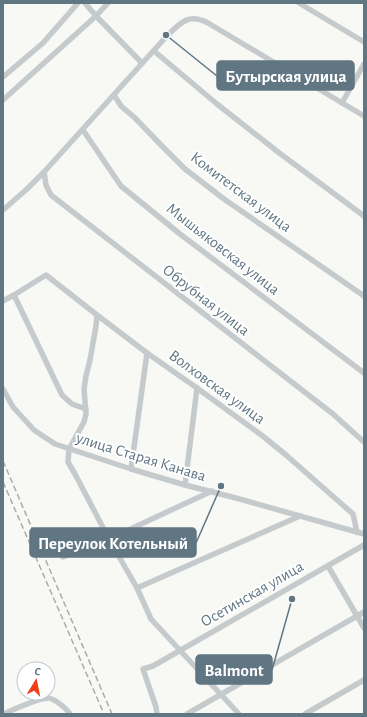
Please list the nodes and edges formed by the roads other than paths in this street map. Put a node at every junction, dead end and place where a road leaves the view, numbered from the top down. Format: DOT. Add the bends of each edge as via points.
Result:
graph roads {
  1 [pos="78,3"];
  2 [pos="85,3"];
  3 [pos="108,3"];
  4 [pos="299,3"];
  5 [pos="96,16"];
  6 [pos="364,42"];
  7 [pos="154,50"];
  8 [pos="142,63"];
  9 [pos="364,64"];
  10 [pos="3,77"];
  11 [pos="114,94"];
  12 [pos="3,100"];
  13 [pos="342,103"];
  14 [pos="364,116"];
  15 [pos="83,130"];
  16 [pos="44,172"];
  17 [pos="3,210"];
  18 [pos="364,216"];
  19 [pos="14,295"];
  20 [pos="364,296"];
  21 [pos="3,301"];
  22 [pos="97,315"];
  23 [pos="107,322"];
  24 [pos="96,326"];
  25 [pos="147,353"];
  26 [pos="364,373"];
  27 [pos="197,388"];
  28 [pos="3,389"];
  29 [pos="86,409"];
  30 [pos="364,442"];
  31 [pos="69,449"];
  32 [pos="131,469"];
  33 [pos="185,485"];
  34 [pos="212,491"];
  35 [pos="300,516"];
  36 [pos="357,532"];
  37 [pos="364,534"];
  38 [pos="109,539"];
  39 [pos="364,545"];
  40 [pos="63,558"];
  41 [pos="328,566"];
  42 [pos="137,588"];
  43 [pos="364,612"];
  44 [pos="358,616"];
  45 [pos="364,628"];
  46 [pos="180,650"];
  47 [pos="364,680"];
  48 [pos="221,695"];
  49 [pos="3,714"];
  50 [pos="70,714"];
  51 [pos="157,714"];
  52 [pos="187,714"];
  53 [pos="239,714"];
  54 [pos="305,714"];
  1 -- 10 [label="street" via="44,43"];
  2 -- 5 [label="street"];
  3 -- 5 [label="street"];
  4 -- 6 [label="street"];
  5 -- 8 [label="street"];
  5 -- 12 [label="street"];
  7 -- 8 [label="street"];
  7 -- 13 [label="street" via="179,24 188,19 201,19"];
  7 -- 18 [label="street" via="223,109"];
  8 -- 11 [label="street"];
  9 -- 13 [label="street"];
  11 -- 15 [label="street"];
  11 -- 20 [label="street, Комитетская улица" via="121,106 185,169"];
  13 -- 14 [label="street"];
  15 -- 16 [label="street"];
  15 -- 26 [label="street, Мышьяковская улица" via="121,186"];
  16 -- 17 [label="street"];
  16 -- 30 [label="street, Обрубная улица" via="51,195 333,414"];
  19 -- 21 [label="street"];
  19 -- 22 [label="street, Волховская улица" via="46,275"];
  19 -- 29 [label="street" via="62,395 72,404"];
  22 -- 23 [label="street, Волховская улица"];
  22 -- 24 [label="street"];
  23 -- 24 [label="street"];
  23 -- 25 [label="street, Волховская улица"];
  24 -- 29 [label="street" via="84,389"];
  25 -- 27 [label="street, Волховская улица"];
  25 -- 32 [label="street"];
  27 -- 33 [label="street"];
  27 -- 36 [label="street, Волховская улица" via="286,454 353,514"];
  28 -- 31 [label="street, улица Старая Канава" via="13,407 34,430 55,444"];
  29 -- 31 [label="street" via="84,422"];
  31 -- 32 [label="street, улица Старая Канава"];
  31 -- 38 [label="street" via="68,462"];
  32 -- 33 [label="street, улица Старая Канава"];
  33 -- 34 [label="street, улица Старая Канава"];
  34 -- 35 [label="street, улица Старая Канава"];
  34 -- 38 [label="street"];
  35 -- 36 [label="street, улица Старая Канава"];
  35 -- 42 [label="street"];
  36 -- 37 [label="street, улица Старая Канава"];
  38 -- 40 [label="street"];
  38 -- 42 [label="street"];
  39 -- 41 [label="street, Осетинская улица"];
  41 -- 44 [label="street"];
  41 -- 46 [label="street, Осетинская улица"];
  42 -- 46 [label="street" via="151,619"];
  43 -- 44 [label="street"];
  44 -- 45 [label="street"];
  44 -- 48 [label="street"];
  46 -- 48 [label="street"];
  46 -- 51 [label="street, Осетинская улица" via="143,669"];
  47 -- 54 [label="street"];
  48 -- 52 [label="street"];
  48 -- 53 [label="street"];
  49 -- 50 [label="street" via="49,698"];
}
